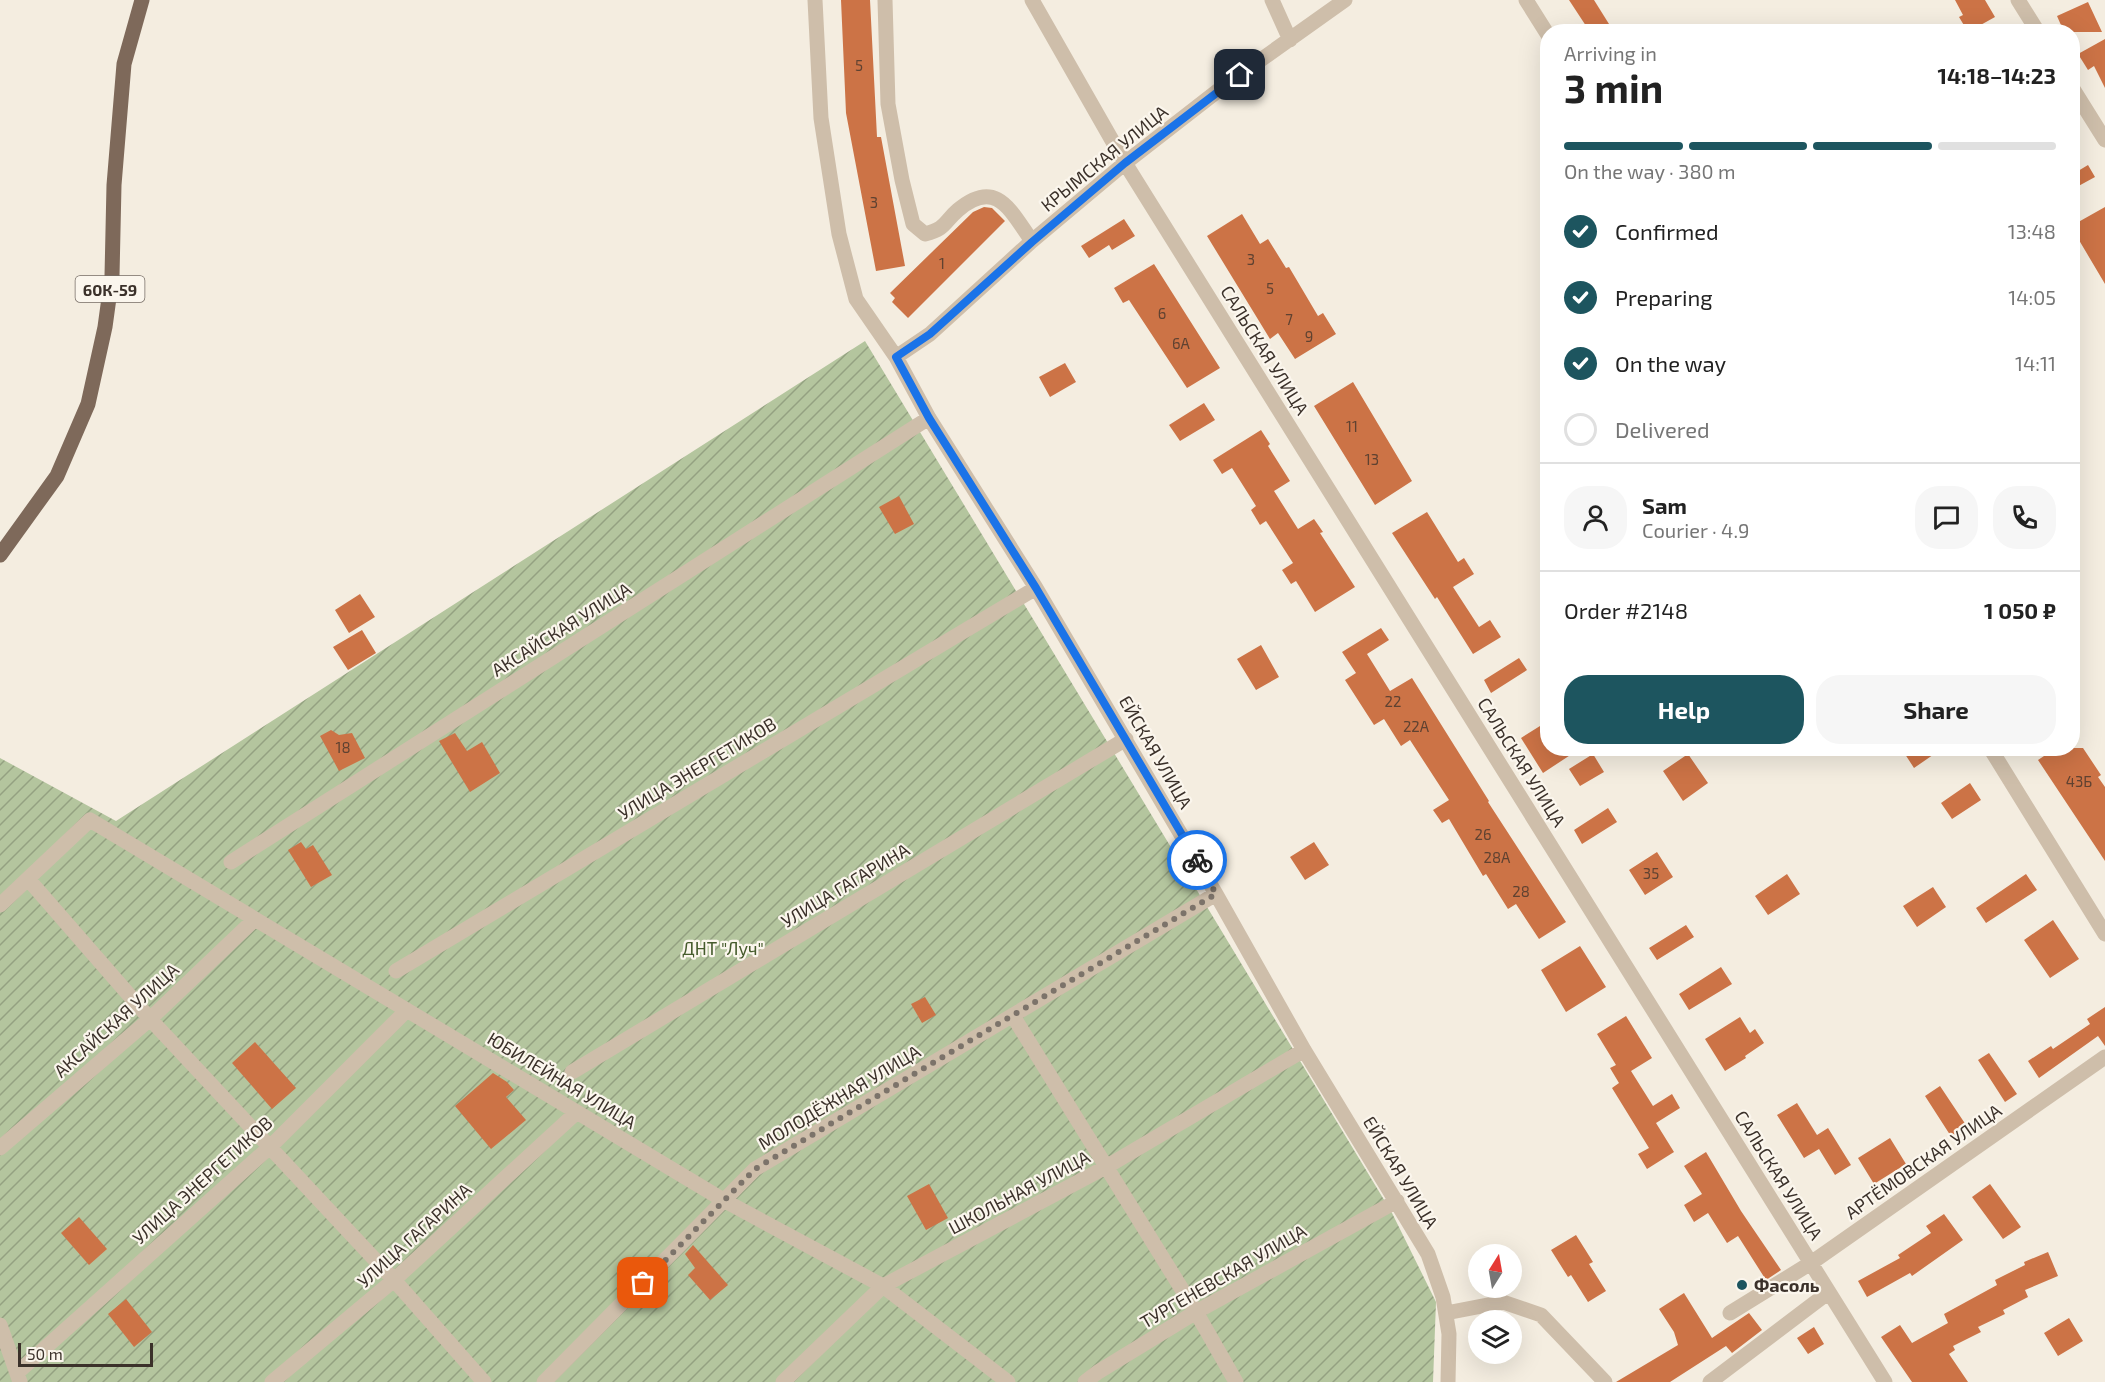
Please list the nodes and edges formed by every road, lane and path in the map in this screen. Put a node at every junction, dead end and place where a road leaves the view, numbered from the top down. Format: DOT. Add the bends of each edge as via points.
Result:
graph roads {
  1 [pos="142,0"];
  2 [pos="815,0"];
  3 [pos="885,0"];
  4 [pos="1032,0"];
  5 [pos="1272,0"];
  6 [pos="1345,0"];
  7 [pos="1526,0"];
  8 [pos="2018,0"];
  9 [pos="1541,24"];
  10 [pos="2033,24"];
  11 [pos="1290,40"];
  12 [pos="2080,100"];
  13 [pos="2105,141"];
  14 [pos="1122,158"];
  15 [pos="1032,242"];
  16 [pos="896,357"];
  17 [pos="929,418"];
  18 [pos="0,555"];
  19 [pos="1036,588"];
  20 [pos="1126,739"];
  21 [pos="1995,756"];
  22 [pos="231,862"];
  23 [pos="28,879"];
  24 [pos="1216,894"];
  25 [pos="0,905"];
  26 [pos="255,919"];
  27 [pos="2105,934"];
  28 [pos="396,971"];
  29 [pos="407,1010"];
  30 [pos="1013,1016"];
  31 [pos="150,1018"];
  32 [pos="1304,1050"];
  33 [pos="2105,1057"];
  34 [pos="572,1072"];
  35 [pos="577,1112"];
  36 [pos="271,1146"];
  37 [pos="0,1148"];
  38 [pos="1106,1167"];
  39 [pos="725,1201"];
  40 [pos="1398,1201"];
  41 [pos="1811,1263"];
  42 [pos="394,1281"];
  43 [pos="883,1286"];
  44 [pos="1829,1292"];
  45 [pos="1196,1312"];
  46 [pos="1446,1313"];
  47 [pos="1730,1313"];
  48 [pos="0,1325"];
  49 [pos="19,1377"];
  50 [pos="272,1382"];
  51 [pos="484,1382"];
  52 [pos="544,1382"];
  53 [pos="783,1382"];
  54 [pos="1008,1382"];
  55 [pos="1084,1382"];
  56 [pos="1236,1382"];
  57 [pos="1448,1382"];
  58 [pos="1605,1382"];
  59 [pos="1710,1382"];
  60 [pos="1885,1382"];
  1 -- 18 [label="main road, 60К-59" via="124,64 114,185 112,276 88,404 57,476"];
  2 -- 16 [label="street, ЕЙСКАЯ УЛИЦА" via="821,118 839,234 856,299"];
  3 -- 15 [label="street" via="888,104 913,224 925,234 939,230 976,198 995,197 1004,202"];
  4 -- 14 [label="street, САЛЬСКАЯ УЛИЦА"];
  5 -- 11 [label="street"];
  6 -- 11 [label="street, КРЫМСКАЯ УЛИЦА"];
  7 -- 9 [label="street"];
  8 -- 10 [label="street"];
  11 -- 14 [label="street, КРЫМСКАЯ УЛИЦА"];
  12 -- 13 [label="street"];
  14 -- 15 [label="street, КРЫМСКАЯ УЛИЦА"];
  14 -- 41 [label="street, САЛЬСКАЯ УЛИЦА"];
  15 -- 16 [label="street, КРЫМСКАЯ УЛИЦА" via="930,334"];
  16 -- 17 [label="street, ЕЙСКАЯ УЛИЦА"];
  17 -- 19 [label="street, ЕЙСКАЯ УЛИЦА"];
  17 -- 22 [label="street, АКСАЙСКАЯ УЛИЦА"];
  19 -- 20 [label="street, ЕЙСКАЯ УЛИЦА"];
  19 -- 28 [label="street, УЛИЦА ЭНЕРГЕТИКОВ"];
  20 -- 24 [label="street, ЕЙСКАЯ УЛИЦА"];
  20 -- 34 [label="street, УЛИЦА ГАГАРИНА"];
  21 -- 27 [label="street"];
  23 -- 25 [label="street"];
  23 -- 26 [label="street, ЮБИЛЕЙНАЯ УЛИЦА" via="90,820"];
  23 -- 31 [label="street"];
  24 -- 30 [label="street, МОЛОДЁЖНАЯ УЛИЦА"];
  24 -- 32 [label="street, ЕЙСКАЯ УЛИЦА"];
  26 -- 29 [label="street, ЮБИЛЕЙНАЯ УЛИЦА"];
  26 -- 31 [label="street, АКСАЙСКАЯ УЛИЦА"];
  29 -- 35 [label="street, ЮБИЛЕЙНАЯ УЛИЦА"];
  29 -- 36 [label="street, УЛИЦА ЭНЕРГЕТИКОВ"];
  30 -- 38 [label="street"];
  30 -- 39 [label="street, МОЛОДЁЖНАЯ УЛИЦА" via="755,1169"];
  31 -- 36 [label="street"];
  31 -- 37 [label="street, АКСАЙСКАЯ УЛИЦА"];
  32 -- 38 [label="street, ШКОЛЬНАЯ УЛИЦА"];
  32 -- 40 [label="street, ЕЙСКАЯ УЛИЦА"];
  33 -- 41 [label="street, АРТЁМОВСКАЯ УЛИЦА"];
  35 -- 39 [label="street, ЮБИЛЕЙНАЯ УЛИЦА"];
  35 -- 42 [label="street, УЛИЦА ГАГАРИНА"];
  36 -- 42 [label="street"];
  36 -- 49 [label="street, УЛИЦА ЭНЕРГЕТИКОВ"];
  38 -- 43 [label="street, ШКОЛЬНАЯ УЛИЦА"];
  38 -- 45 [label="street"];
  39 -- 43 [label="street, ЮБИЛЕЙНАЯ УЛИЦА"];
  39 -- 52 [label="street, МОЛОДЁЖНАЯ УЛИЦА"];
  40 -- 45 [label="street, ТУРГЕНЕВСКАЯ УЛИЦА"];
  40 -- 46 [label="street, ЕЙСКАЯ УЛИЦА" via="1428,1254"];
  41 -- 44 [label="street, САЛЬСКАЯ УЛИЦА"];
  41 -- 47 [label="street, АРТЁМОВСКАЯ УЛИЦА"];
  42 -- 50 [label="street, УЛИЦА ГАГАРИНА"];
  42 -- 51 [label="street"];
  43 -- 53 [label="street, ШКОЛЬНАЯ УЛИЦА"];
  43 -- 54 [label="street, ЮБИЛЕЙНАЯ УЛИЦА"];
  44 -- 59 [label="street"];
  44 -- 60 [label="street, САЛЬСКАЯ УЛИЦА"];
  45 -- 55 [label="street, ТУРГЕНЕВСКАЯ УЛИЦА"];
  45 -- 56 [label="street"];
  46 -- 57 [label="street, ЕЙСКАЯ УЛИЦА"];
  46 -- 58 [label="street" via="1503,1302 1541,1315"];
  48 -- 49 [label="street"];
}
